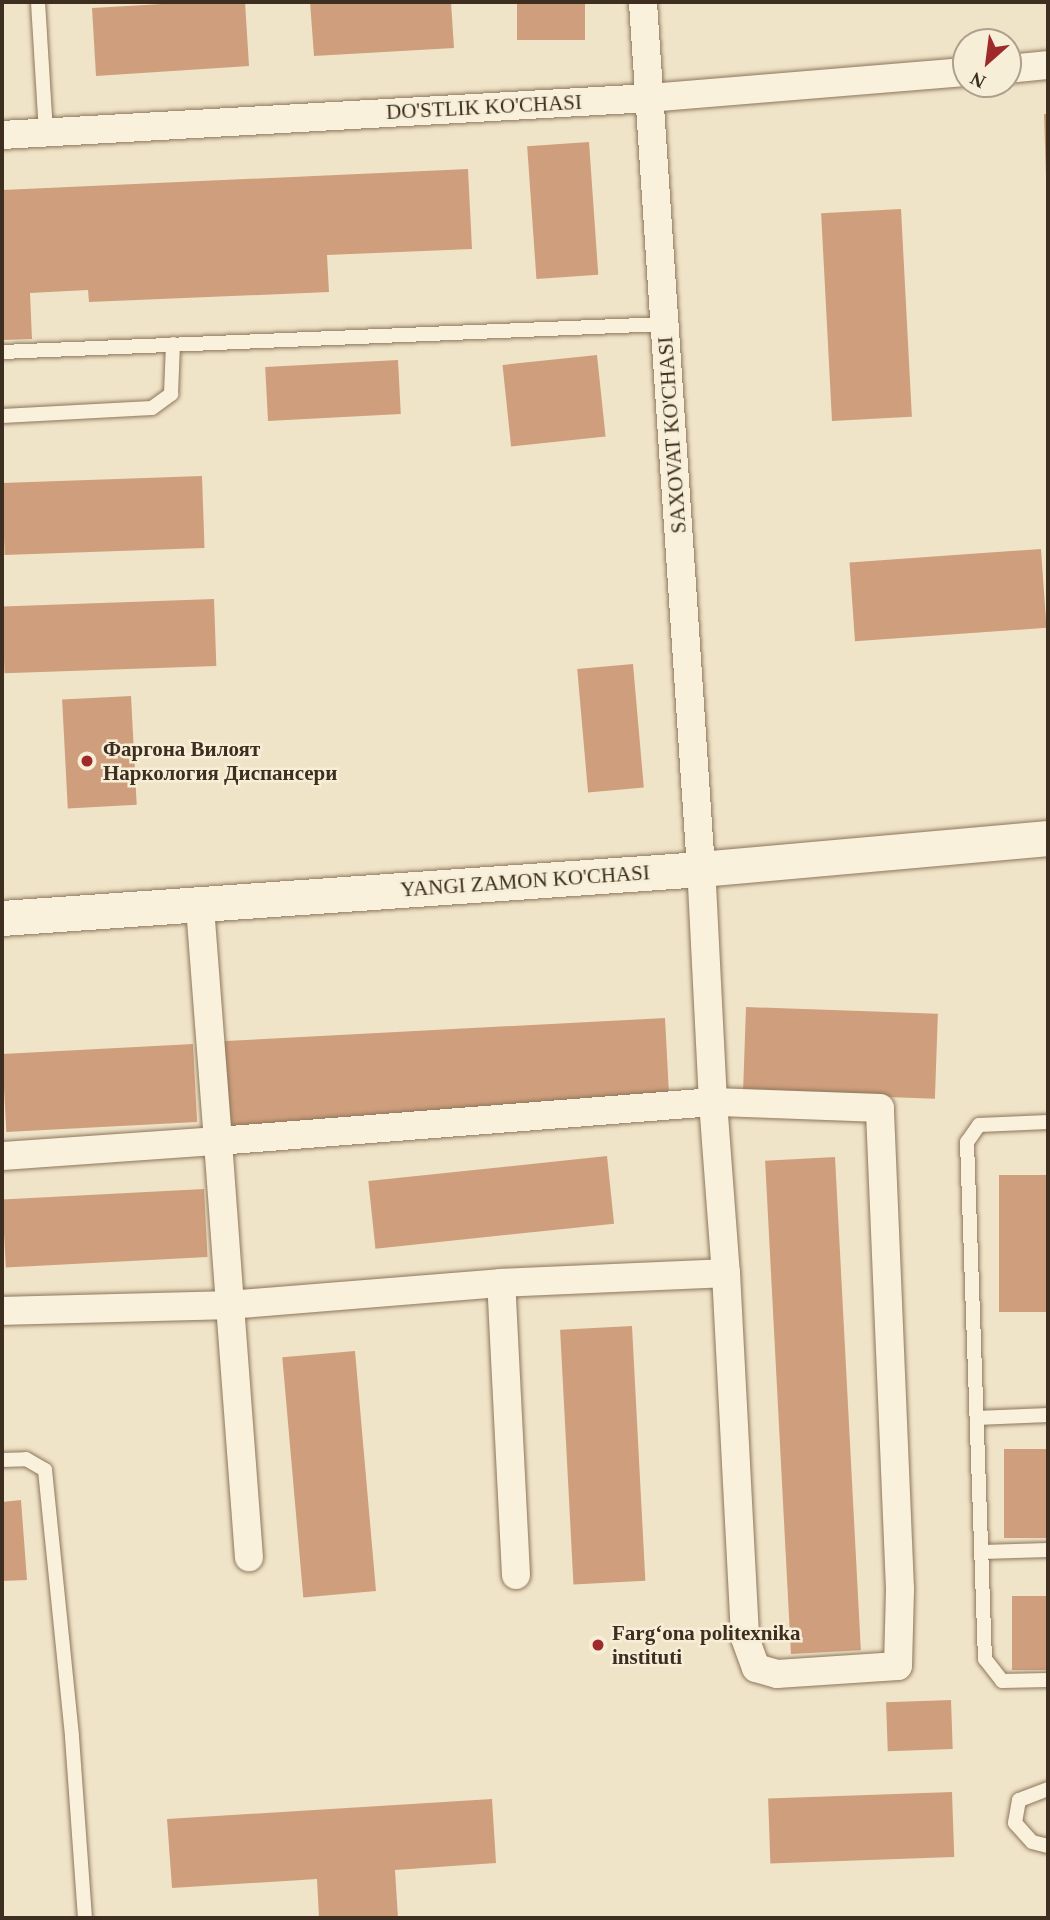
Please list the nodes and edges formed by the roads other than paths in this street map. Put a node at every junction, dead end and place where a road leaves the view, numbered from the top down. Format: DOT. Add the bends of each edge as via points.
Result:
graph roads {
  1 [pos="38,2"];
  2 [pos="643,2"];
  3 [pos="1048,65"];
  4 [pos="1022,68"];
  5 [pos="952,73"];
  6 [pos="649,98"];
  7 [pos="46,132"];
  8 [pos="2,135"];
  9 [pos="664,324"];
  10 [pos="173,344"];
  11 [pos="2,352"];
  12 [pos="2,416"];
  13 [pos="1048,838"];
  14 [pos="701,869"];
  15 [pos="200,905"];
  16 [pos="2,918"];
  17 [pos="713,1102"];
  18 [pos="1048,1122"];
  19 [pos="218,1141"];
  20 [pos="2,1156"];
  21 [pos="726,1273"];
  22 [pos="501,1283"];
  23 [pos="230,1305"];
  24 [pos="2,1311"];
  25 [pos="1048,1415"];
  26 [pos="977,1418"];
  27 [pos="2,1460"];
  28 [pos="1048,1550"];
  29 [pos="982,1552"];
  30 [pos="249,1557"];
  31 [pos="516,1575"];
  32 [pos="1048,1680"];
  33 [pos="1048,1789"];
  34 [pos="1048,1846"];
  35 [pos="85,1918"];
  1 -- 7 [label="lane"];
  2 -- 6 [label="street, SAXOVAT KO'CHASI"];
  3 -- 4 [label="street"];
  5 -- 6 [label="street, DO'STLIK KO'CHASI"];
  6 -- 7 [label="street, DO'STLIK KO'CHASI"];
  6 -- 9 [label="street, SAXOVAT KO'CHASI"];
  7 -- 8 [label="street, DO'STLIK KO'CHASI"];
  9 -- 10 [label="lane"];
  9 -- 14 [label="street, SAXOVAT KO'CHASI"];
  10 -- 11 [label="lane"];
  10 -- 12 [label="lane" via="171,394 152,408"];
  13 -- 14 [label="street, YANGI ZAMON KO'CHASI"];
  14 -- 15 [label="street, YANGI ZAMON KO'CHASI"];
  14 -- 17 [label="street, SAXOVAT KO'CHASI"];
  15 -- 16 [label="street, YANGI ZAMON KO'CHASI"];
  15 -- 19 [label="street"];
  17 -- 19 [label="street"];
  17 -- 21 [label="street, SAXOVAT KO'CHASI"];
  17 -- 21 [label="street, SAXOVAT KO'CHASI" via="880,1108 900,1589 898,1666 777,1674 756,1668 745,1637"];
  18 -- 26 [label="lane" via="979,1125 967,1142"];
  19 -- 20 [label="street"];
  19 -- 23 [label="street"];
  21 -- 22 [label="street"];
  22 -- 23 [label="street"];
  22 -- 31 [label="street"];
  23 -- 24 [label="street"];
  23 -- 30 [label="street"];
  25 -- 26 [label="lane"];
  26 -- 29 [label="lane"];
  27 -- 35 [label="lane" via="26,1459 46,1470"];
  28 -- 29 [label="lane"];
  29 -- 32 [label="lane" via="985,1659 1002,1681"];
  33 -- 34 [label="lane" via="1019,1800 1015,1823 1032,1842"];
}
